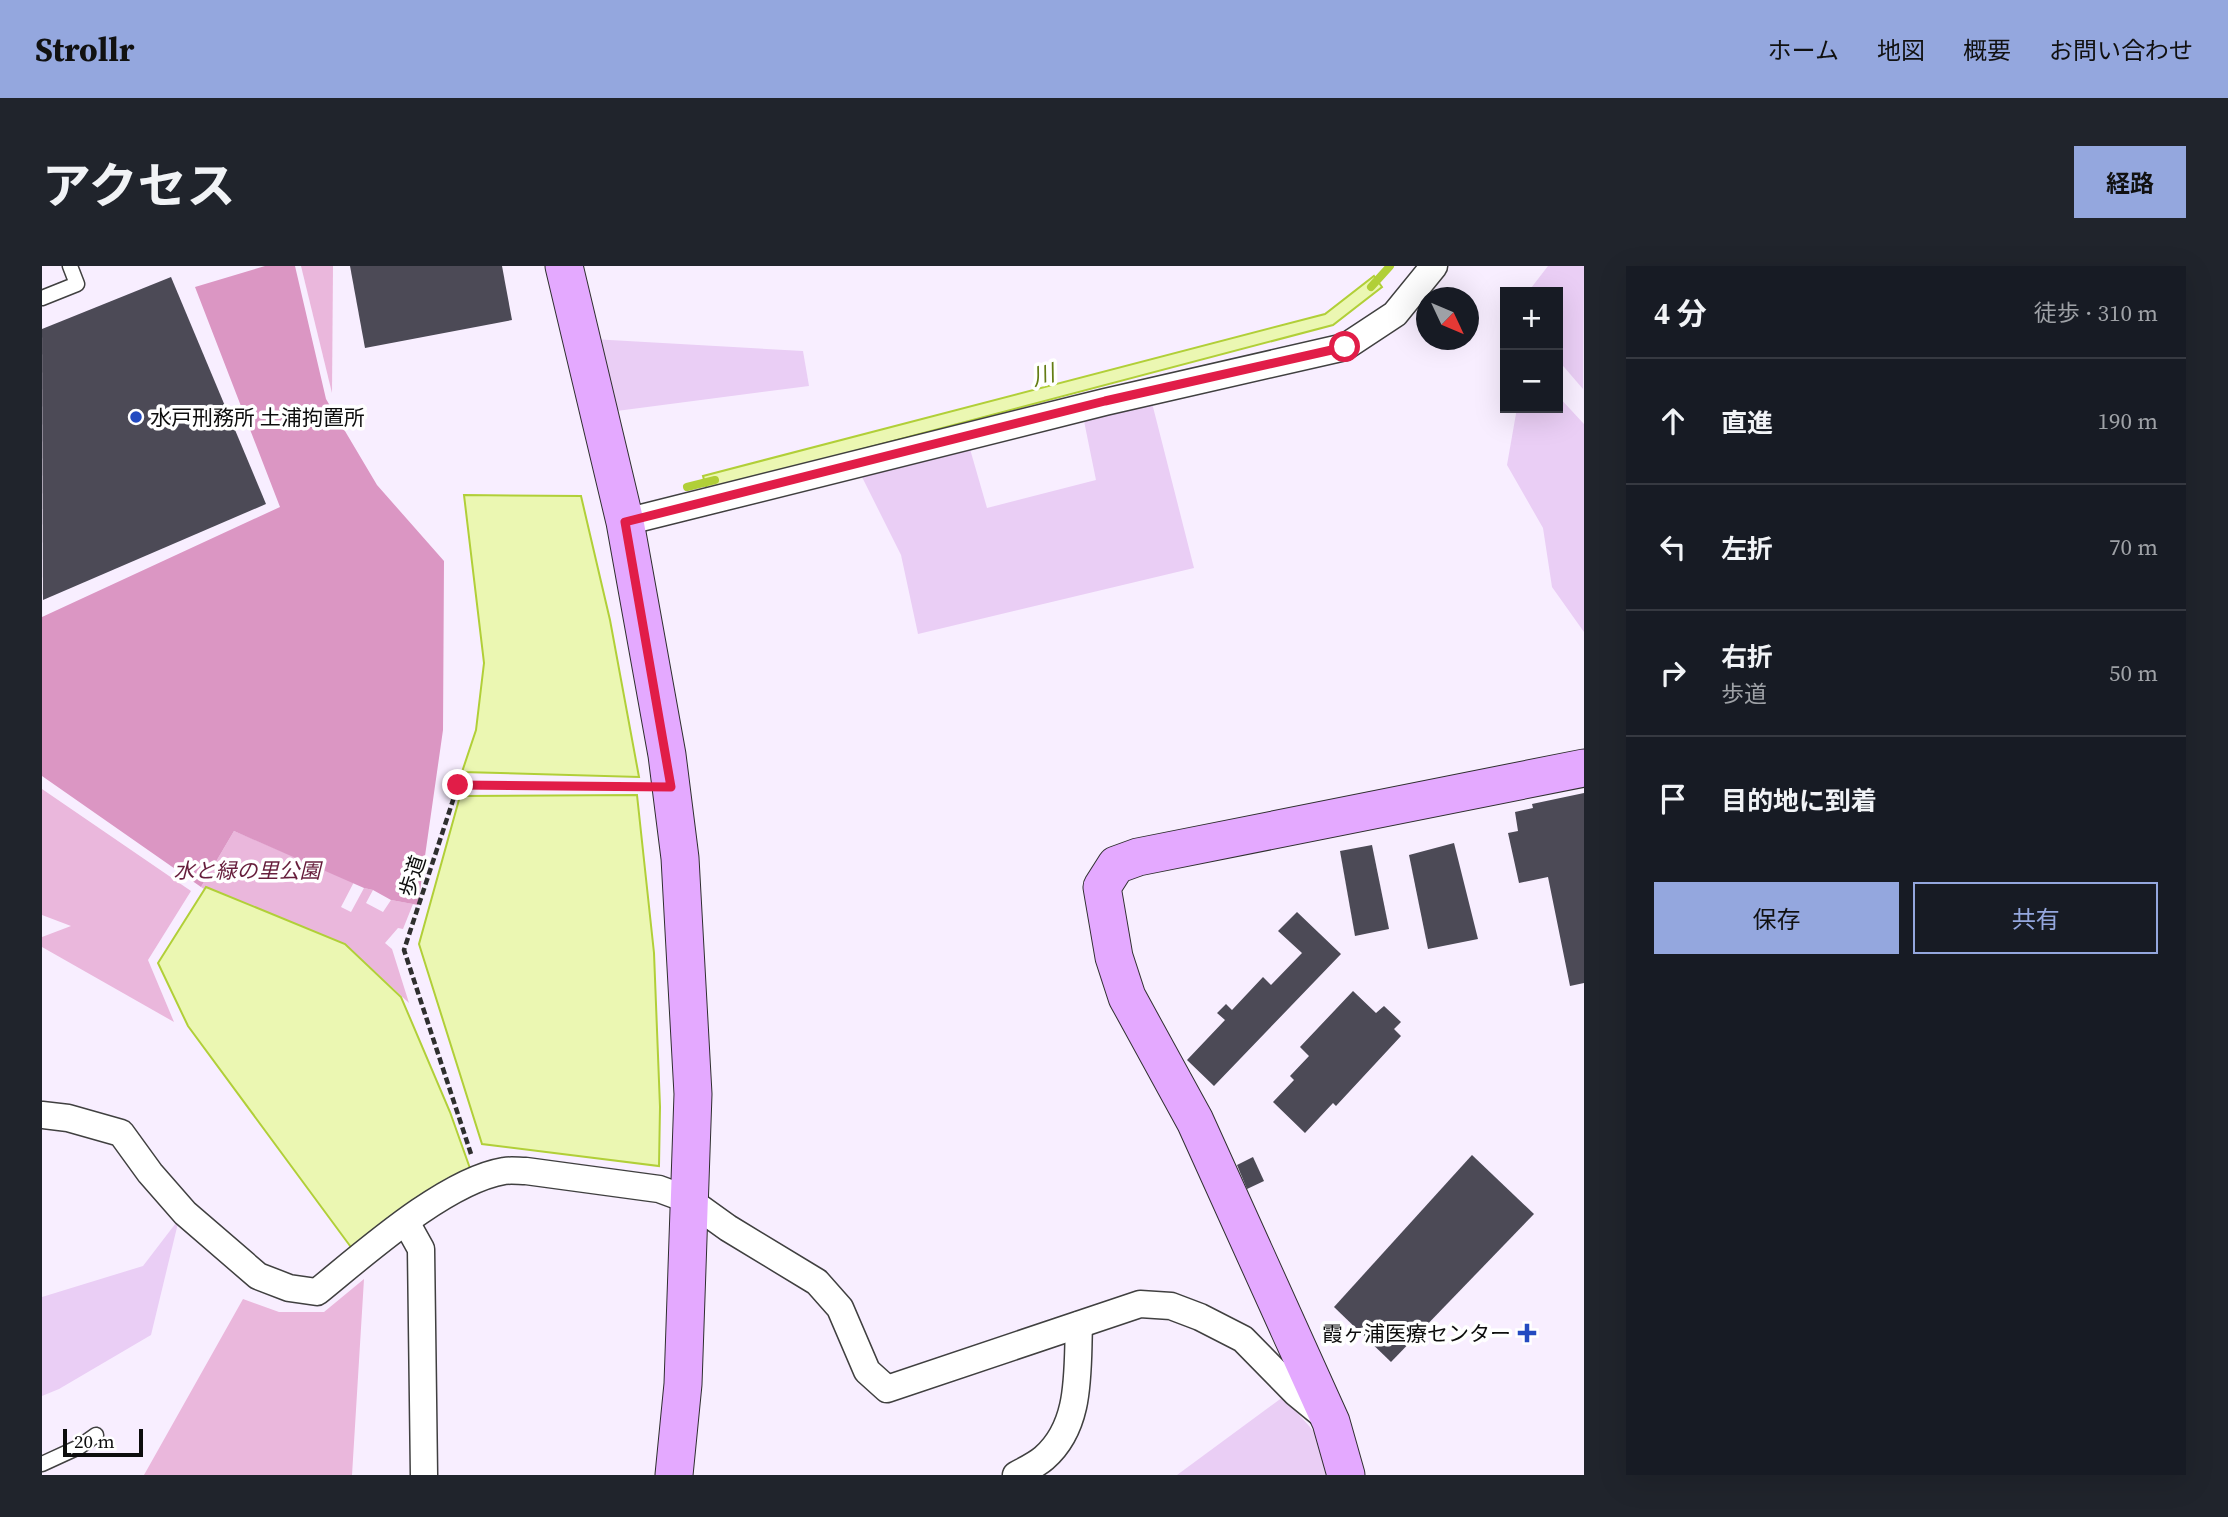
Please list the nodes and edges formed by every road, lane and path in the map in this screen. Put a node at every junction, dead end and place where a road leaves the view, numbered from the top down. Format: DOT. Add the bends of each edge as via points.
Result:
graph roads {
  1 [pos="70,266"];
  2 [pos="564,266"];
  3 [pos="1434,266"];
  4 [pos="42,298"];
  5 [pos="625,522"];
  6 [pos="1584,768"];
  7 [pos="671,787"];
  8 [pos="42,1115"];
  9 [pos="479,1179"];
  10 [pos="689,1200"];
  11 [pos="407,1222"];
  12 [pos="1079,1325"];
  13 [pos="1331,1422"];
  14 [pos="96,1435"];
  15 [pos="42,1464"];
  16 [pos="424,1475"];
  17 [pos="674,1475"];
  18 [pos="1016,1475"];
  19 [pos="1346,1475"];
  1 -- 4 [label="lane" via="77,284"];
  2 -- 5 [label="street"];
  3 -- 5 [label="street" via="1395,314 1345,347 1105,401"];
  5 -- 7 [label="street"];
  6 -- 13 [label="street" via="1138,857 1116,865 1102,887 1114,957 1127,997 1195,1121"];
  7 -- 9 [label="path, 歩道" via="458,785 404,950"];
  7 -- 10 [label="street" via="693,1094"];
  8 -- 11 [label="street" via="121,1133 185,1213 258,1276 289,1288 317,1292"];
  9 -- 10 [label="street" via="505,1171 526,1171 659,1189"];
  9 -- 11 [label="street"];
  10 -- 12 [label="street" via="817,1282 840,1308 867,1371 887,1389"];
  10 -- 17 [label="street" via="683,1384"];
  11 -- 16 [label="street" via="421,1249"];
  12 -- 13 [label="street" via="1140,1304 1171,1306 1200,1317 1243,1339"];
  12 -- 18 [label="street" via="1076,1393 1069,1424 1044,1458"];
  13 -- 19 [label="street"];
  14 -- 15 [label="lane"];
}
